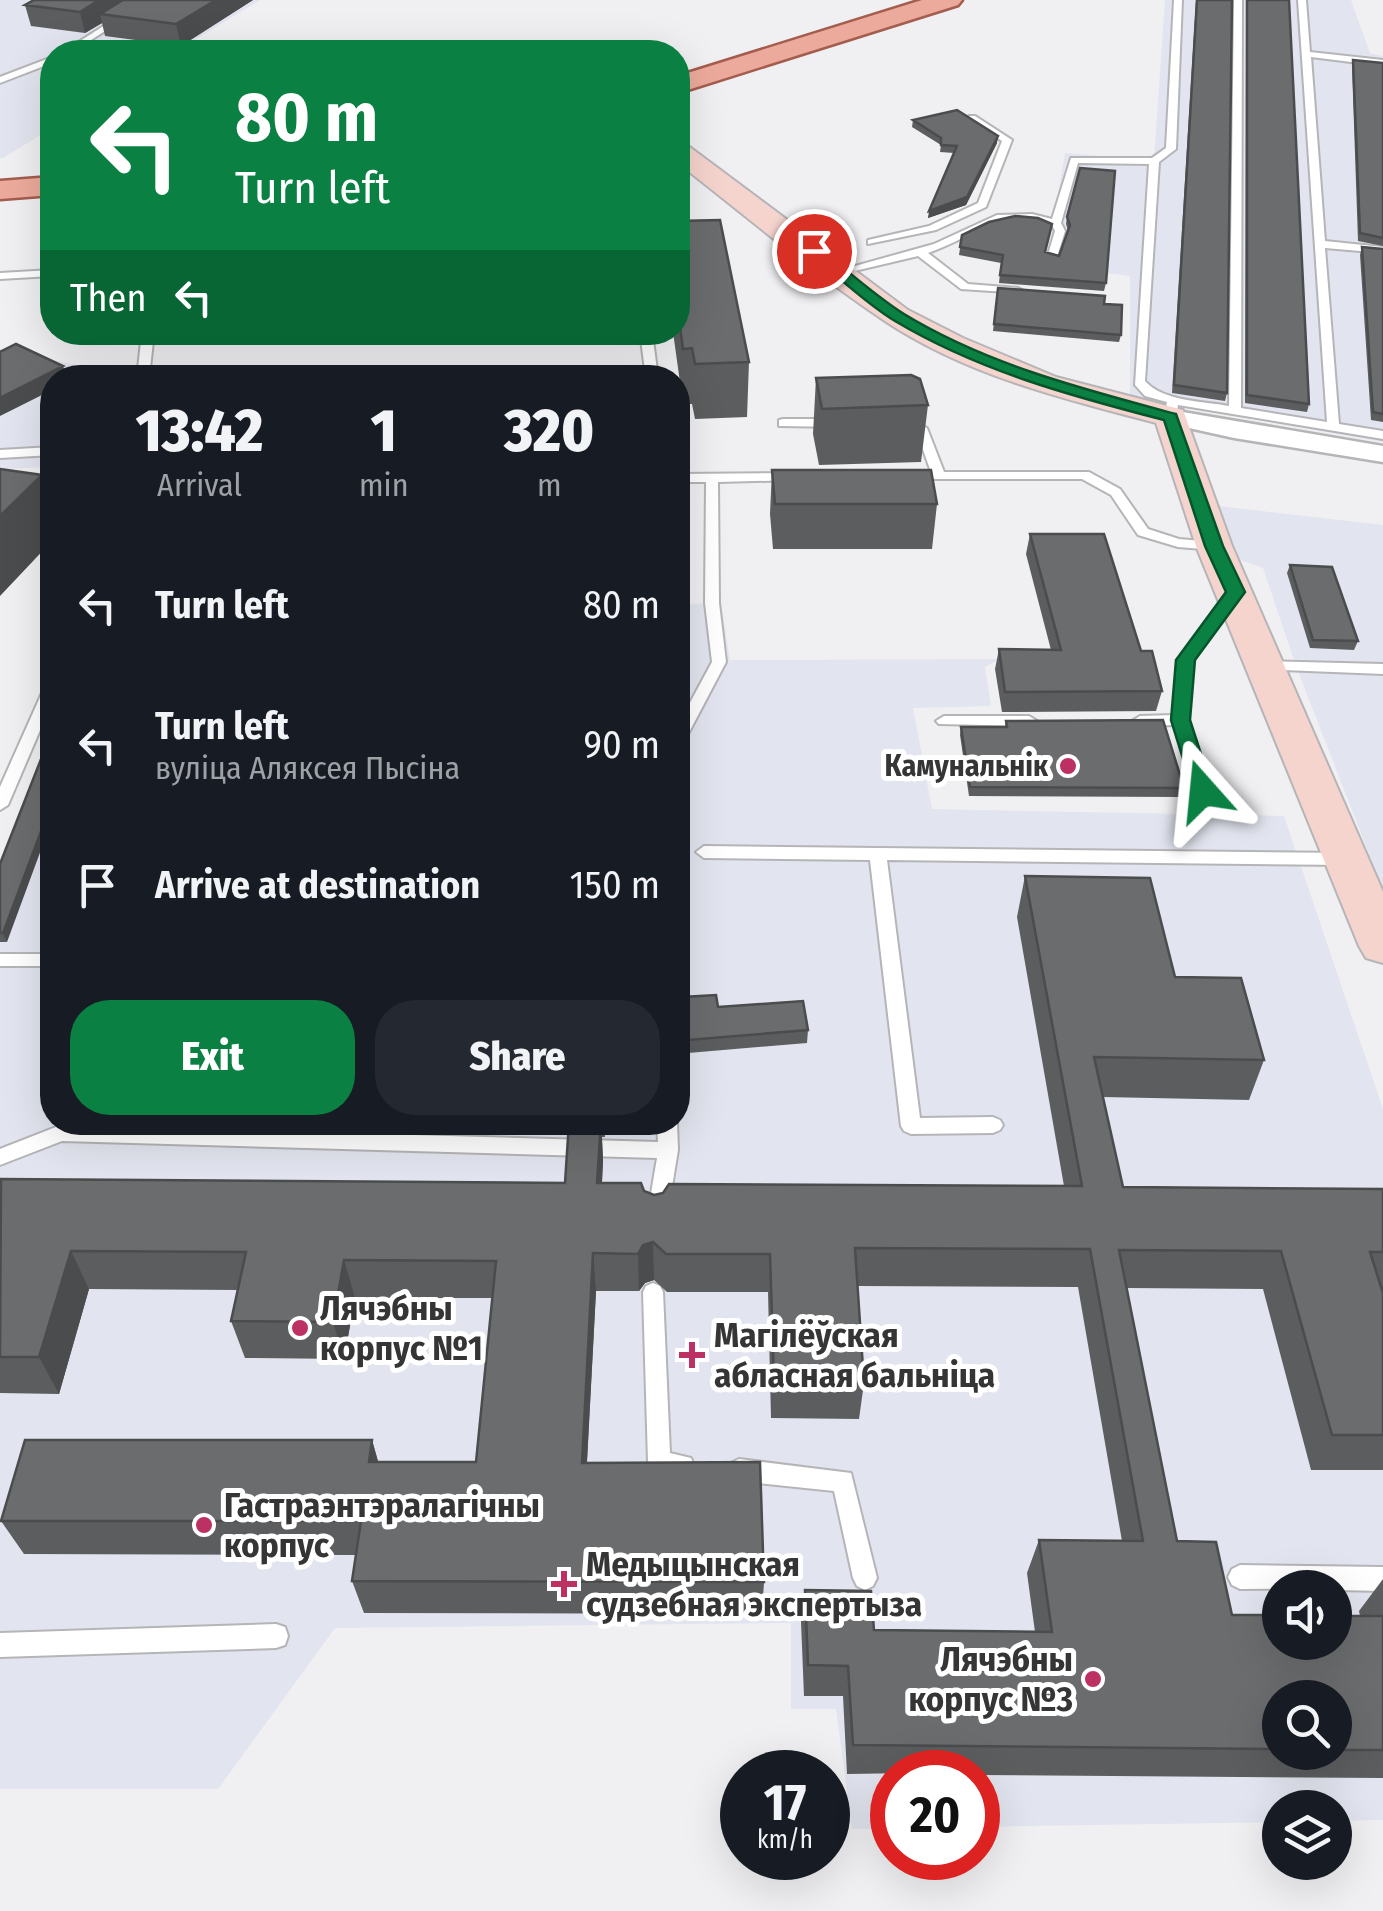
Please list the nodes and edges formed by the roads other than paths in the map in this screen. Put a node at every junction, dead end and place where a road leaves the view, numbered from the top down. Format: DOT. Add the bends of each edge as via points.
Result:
graph roads {
  1 [pos="150,0"];
  2 [pos="949,0"];
  3 [pos="1178,0"];
  4 [pos="1238,0"];
  5 [pos="1302,0"];
  6 [pos="86,40"];
  7 [pos="1307,54"];
  8 [pos="1383,62"];
  9 [pos="40,65"];
  10 [pos="0,80"];
  11 [pos="690,81"];
  12 [pos="972,118"];
  13 [pos="690,160"];
  14 [pos="1154,161"];
  15 [pos="40,187"];
  16 [pos="0,190"];
  17 [pos="1056,224"];
  18 [pos="872,242"];
  19 [pos="1320,244"];
  20 [pos="1383,250"];
  21 [pos="921,253"];
  22 [pos="1052,258"];
  23 [pos="842,271"];
  24 [pos="40,274"];
  25 [pos="0,276"];
  26 [pos="1035,292"];
  27 [pos="1172,408"];
  28 [pos="1235,410"];
  29 [pos="783,423"];
  30 [pos="854,423"];
  31 [pos="889,423"];
  32 [pos="1333,426"];
  33 [pos="1383,435"];
  34 [pos="40,452"];
  35 [pos="0,454"];
  36 [pos="1383,454"];
  37 [pos="939,475"];
  38 [pos="886,476"];
  39 [pos="814,477"];
  40 [pos="690,478"];
  41 [pos="712,479"];
  42 [pos="1214,546"];
  43 [pos="1236,592"];
  44 [pos="1264,666"];
  45 [pos="1383,669"];
  46 [pos="40,713"];
  47 [pos="690,716"];
  48 [pos="1180,720"];
  49 [pos="944,721"];
  50 [pos="1040,721"];
  51 [pos="1117,721"];
  52 [pos="1203,791"];
  53 [pos="1,801"];
  54 [pos="704,852"];
  55 [pos="878,854"];
  56 [pos="1347,858"];
  57 [pos="1383,946"];
  58 [pos="0,960"];
  59 [pos="40,960"];
  60 [pos="993,1125"];
  61 [pos="57,1135"];
  62 [pos="133,1135"];
  63 [pos="667,1135"];
  64 [pos="668,1150"];
  65 [pos="0,1157"];
  66 [pos="656,1222"];
  67 [pos="653,1292"];
  68 [pos="1240,1577"];
  69 [pos="866,1578"];
  70 [pos="1383,1579"];
  71 [pos="276,1636"];
  72 [pos="0,1645"];
  1 -- 6 [label="lane"];
  2 -- 11 [label="main road"];
  3 -- 14 [label="lane" via="1171,149"];
  4 -- 28 [label="lane"];
  5 -- 7 [label="lane"];
  7 -- 8 [label="lane"];
  7 -- 19 [label="lane"];
  9 -- 10 [label="lane"];
  12 -- 18 [label="lane" via="1007,140 982,206 932,228"];
  13 -- 23 [label="main road"];
  14 -- 17 [label="lane" via="1074,160"];
  14 -- 27 [label="lane" via="1138,382"];
  15 -- 16 [label="main road"];
  17 -- 21 [label="lane" via="991,218"];
  17 -- 22 [label="lane"];
  19 -- 20 [label="lane"];
  19 -- 32 [label="lane"];
  21 -- 23 [label="lane"];
  21 -- 26 [label="lane" via="964,287"];
  23 -- 27 [label="main road" via="898,316 1045,384"];
  24 -- 25 [label="lane"];
  27 -- 28 [label="lane"];
  27 -- 36 [label="street" via="1234,432"];
  27 -- 42 [label="main road"];
  28 -- 32 [label="lane"];
  29 -- 30 [label="lane"];
  31 -- 37 [label="lane" via="920,428"];
  32 -- 33 [label="lane"];
  34 -- 35 [label="lane"];
  37 -- 38 [label="lane"];
  37 -- 42 [label="lane" via="1084,475 1106,482 1126,501 1144,532"];
  39 -- 41 [label="lane"];
  40 -- 41 [label="lane"];
  41 -- 47 [label="lane" via="719,662"];
  42 -- 43 [label="main road"];
  43 -- 44 [label="main road"];
  43 -- 48 [label="lane" via="1186,660"];
  44 -- 45 [label="lane"];
  44 -- 56 [label="main road"];
  46 -- 53 [label="lane"];
  48 -- 51 [label="lane"];
  48 -- 52 [label="lane"];
  49 -- 50 [label="lane"];
  54 -- 55 [label="lane"];
  55 -- 56 [label="lane"];
  55 -- 60 [label="lane" via="911,1126"];
  56 -- 57 [label="main road"];
  58 -- 59 [label="lane"];
  61 -- 65 [label="lane"];
  62 -- 64 [label="lane"];
  63 -- 64 [label="lane"];
  64 -- 66 [label="lane"];
  67 -- 69 [label="lane" via="658,1462 843,1480"];
  68 -- 70 [label="lane"];
  71 -- 72 [label="lane"];
}
